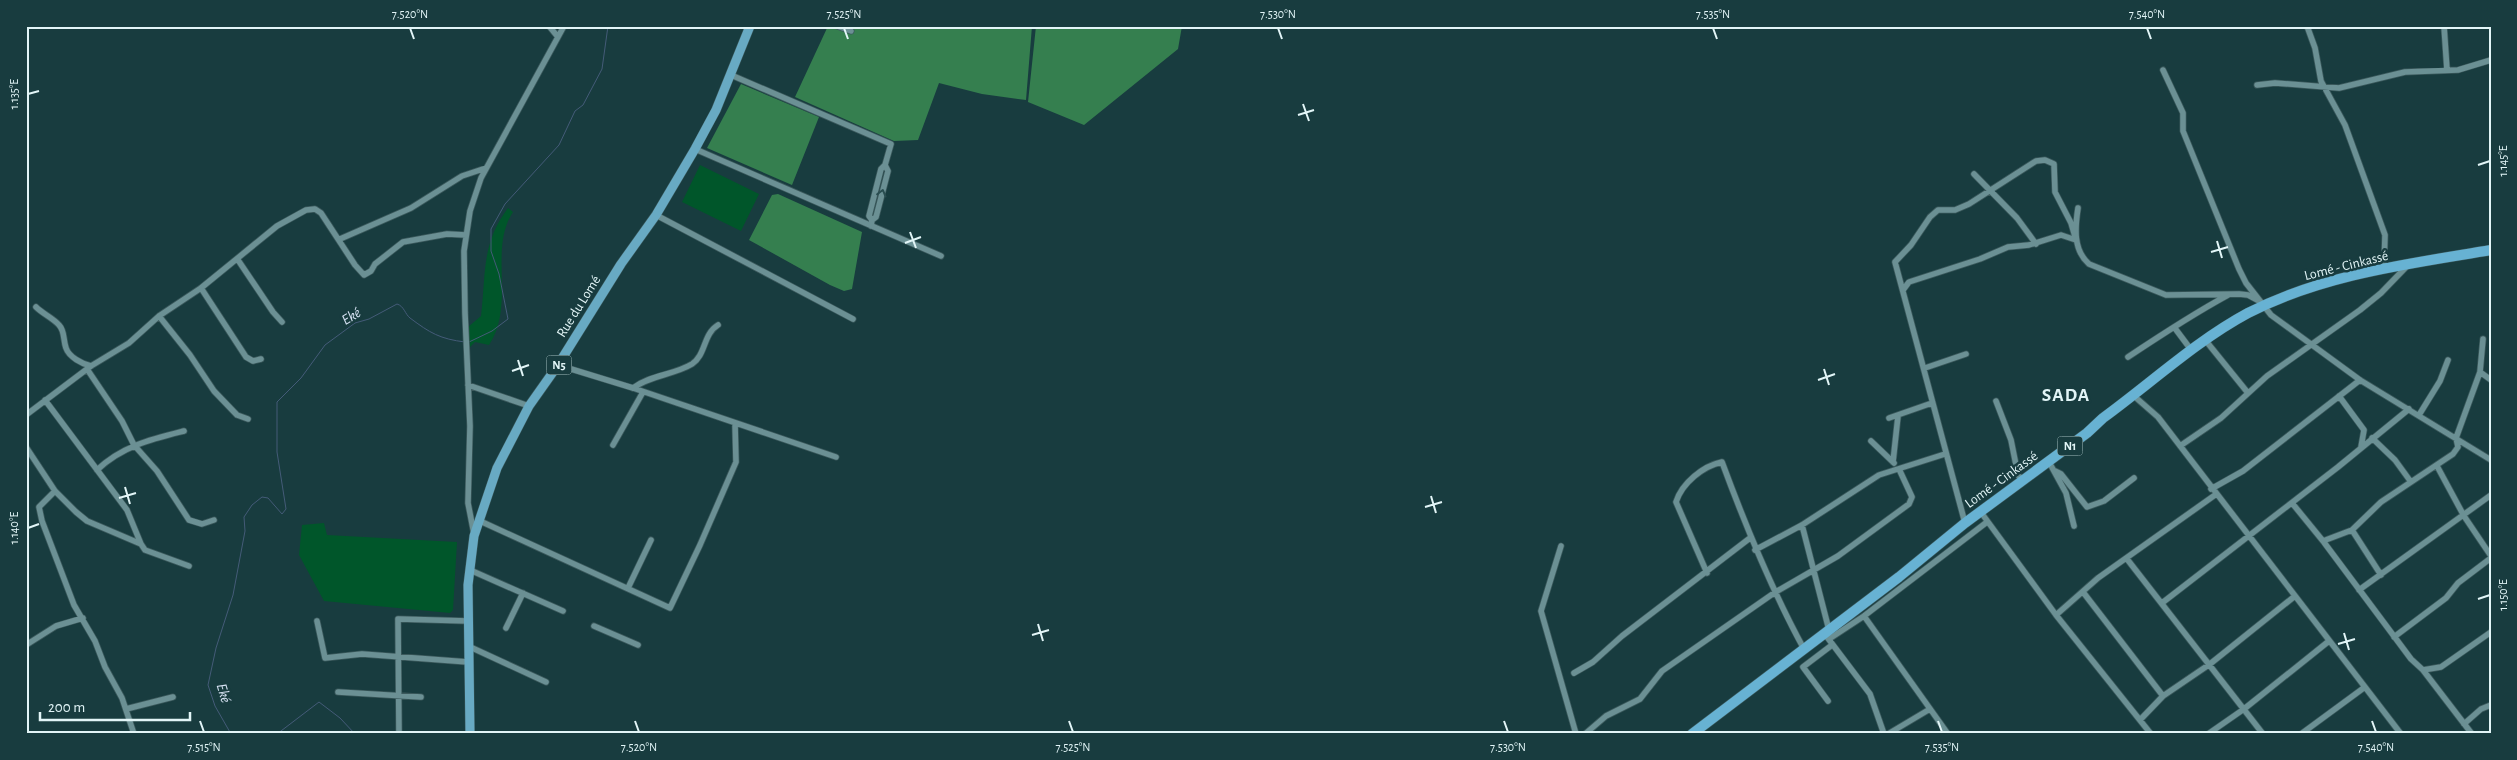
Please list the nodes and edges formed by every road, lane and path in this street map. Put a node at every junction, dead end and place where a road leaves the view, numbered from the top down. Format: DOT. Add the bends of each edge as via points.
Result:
graph roads {
  1 [pos="549,26"];
  2 [pos="564,26"];
  3 [pos="750,26"];
  4 [pos="837,26"];
  5 [pos="2307,26"];
  6 [pos="2444,26"];
  7 [pos="851,31"];
  8 [pos="558,37"];
  9 [pos="2491,60"];
  10 [pos="2163,70"];
  11 [pos="2447,70"];
  12 [pos="731,75"];
  13 [pos="2257,85"];
  14 [pos="2324,87"];
  15 [pos="695,149"];
  16 [pos="486,168"];
  17 [pos="1974,174"];
  18 [pos="1990,189"];
  19 [pos="2078,208"];
  20 [pos="656,215"];
  21 [pos="871,223"];
  22 [pos="466,235"];
  23 [pos="340,239"];
  24 [pos="2076,240"];
  25 [pos="2036,244"];
  26 [pos="2491,250"];
  27 [pos="941,256"];
  28 [pos="238,260"];
  29 [pos="2410,264"];
  30 [pos="2384,268"];
  31 [pos="201,288"];
  32 [pos="1903,290"];
  33 [pos="2230,294"];
  34 [pos="2262,304"];
  35 [pos="36,308"];
  36 [pos="159,316"];
  37 [pos="853,319"];
  38 [pos="282,322"];
  39 [pos="718,325"];
  40 [pos="2174,327"];
  41 [pos="2484,339"];
  42 [pos="2206,341"];
  43 [pos="2313,346"];
  44 [pos="2192,351"];
  45 [pos="1966,354"];
  46 [pos="2128,357"];
  47 [pos="261,359"];
  48 [pos="2448,360"];
  49 [pos="558,365"];
  50 [pos="89,368"];
  51 [pos="1925,368"];
  52 [pos="2480,372"];
  53 [pos="2360,380"];
  54 [pos="2491,380"];
  55 [pos="468,385"];
  56 [pos="633,388"];
  57 [pos="643,392"];
  58 [pos="2248,393"];
  59 [pos="2134,396"];
  60 [pos="2339,396"];
  61 [pos="45,400"];
  62 [pos="1996,402"];
  63 [pos="1932,403"];
  64 [pos="529,406"];
  65 [pos="2409,409"];
  66 [pos="26,415"];
  67 [pos="2419,415"];
  68 [pos="1898,416"];
  69 [pos="1889,418"];
  70 [pos="248,419"];
  71 [pos="735,423"];
  72 [pos="184,431"];
  73 [pos="2372,438"];
  74 [pos="2456,438"];
  75 [pos="1871,441"];
  76 [pos="134,445"];
  77 [pos="613,445"];
  78 [pos="2180,446"];
  79 [pos="26,447"];
  80 [pos="2361,448"];
  81 [pos="1945,454"];
  82 [pos="836,457"];
  83 [pos="2491,460"];
  84 [pos="1893,462"];
  85 [pos="2049,462"];
  86 [pos="2436,466"];
  87 [pos="1900,468"];
  88 [pos="98,470"];
  89 [pos="2055,471"];
  90 [pos="2134,478"];
  91 [pos="2024,481"];
  92 [pos="2411,482"];
  93 [pos="55,491"];
  94 [pos="2213,492"];
  95 [pos="2491,495"];
  96 [pos="2292,503"];
  97 [pos="1980,511"];
  98 [pos="2464,516"];
  99 [pos="214,520"];
  100 [pos="480,521"];
  101 [pos="1987,522"];
  102 [pos="1965,523"];
  103 [pos="1802,525"];
  104 [pos="2074,526"];
  105 [pos="2352,530"];
  106 [pos="474,536"];
  107 [pos="2249,537"];
  108 [pos="1750,538"];
  109 [pos="651,540"];
  110 [pos="2323,541"];
  111 [pos="141,544"];
  112 [pos="1561,546"];
  113 [pos="1755,550"];
  114 [pos="2491,557"];
  115 [pos="2127,559"];
  116 [pos="189,566"];
  117 [pos="470,570"];
  118 [pos="1813,571"];
  119 [pos="1707,573"];
  120 [pos="2381,576"];
  121 [pos="1900,577"];
  122 [pos="628,588"];
  123 [pos="1901,588"];
  124 [pos="2359,590"];
  125 [pos="2083,592"];
  126 [pos="523,593"];
  127 [pos="1774,593"];
  128 [pos="2295,596"];
  129 [pos="2162,603"];
  130 [pos="563,611"];
  131 [pos="2056,615"];
  132 [pos="1864,616"];
  133 [pos="83,618"];
  134 [pos="317,621"];
  135 [pos="468,621"];
  136 [pos="594,626"];
  137 [pos="506,628"];
  138 [pos="2491,632"];
  139 [pos="1828,637"];
  140 [pos="2394,637"];
  141 [pos="2329,641"];
  142 [pos="26,645"];
  143 [pos="638,645"];
  144 [pos="468,646"];
  145 [pos="1804,649"];
  146 [pos="398,657"];
  147 [pos="468,662"];
  148 [pos="2210,664"];
  149 [pos="2423,670"];
  150 [pos="1574,673"];
  151 [pos="546,682"];
  152 [pos="2365,687"];
  153 [pos="338,692"];
  154 [pos="399,696"];
  155 [pos="2163,696"];
  156 [pos="173,697"];
  157 [pos="421,697"];
  158 [pos="1828,701"];
  159 [pos="2491,705"];
  160 [pos="126,709"];
  161 [pos="1930,709"];
  162 [pos="2244,709"];
  163 [pos="2140,720"];
  164 [pos="2464,724"];
  165 [pos="2398,733"];
  166 [pos="134,734"];
  167 [pos="399,734"];
  168 [pos="470,734"];
  169 [pos="1576,734"];
  170 [pos="1585,734"];
  171 [pos="1692,734"];
  172 [pos="1884,734"];
  173 [pos="1888,734"];
  174 [pos="1948,734"];
  175 [pos="2151,734"];
  176 [pos="2208,734"];
  177 [pos="2264,734"];
  178 [pos="2301,734"];
  179 [pos="2472,734"];
  1 -- 8 [label="street"];
  2 -- 8 [label="street"];
  3 -- 12 [label="main road, Rue du Lomé / N5"];
  4 -- 7 [label="street"];
  5 -- 14 [label="street"];
  6 -- 11 [label="street"];
  8 -- 16 [label="street"];
  9 -- 11 [label="street"];
  10 -- 34 [label="street" via="2183,113 2183,131 2228,243 2246,283"];
  11 -- 14 [label="street" via="2405,72 2339,88"];
  12 -- 15 [label="main road, Rue du Lomé / N5"];
  12 -- 21 [label="street" via="891,144 886,165 888,170 876,217"];
  13 -- 14 [label="street" via="2275,83"];
  14 -- 30 [label="street" via="2345,125 2385,235"];
  15 -- 20 [label="main road, Rue du Lomé / N5"];
  15 -- 21 [label="street"];
  16 -- 22 [label="street" via="473,199"];
  16 -- 23 [label="street" via="462,176 411,208"];
  17 -- 18 [label="street"];
  18 -- 24 [label="street" via="2036,161 2054,164 2055,192 2071,222"];
  18 -- 25 [label="street"];
  18 -- 32 [label="street" via="1969,204 1955,210 1938,210 1930,217 1895,262"];
  19 -- 24 [label="street"];
  20 -- 37 [label="street"];
  20 -- 49 [label="main road, Rue du Lomé / N5" via="620,264"];
  21 -- 27 [label="street"];
  22 -- 23 [label="street" via="448,234 403,242 364,274"];
  22 -- 55 [label="street"];
  23 -- 28 [label="street" via="322,213 311,209 278,226"];
  24 -- 25 [label="street" via="2061,235"];
  24 -- 33 [label="street" via="2082,258 2089,264 2158,292 2183,296"];
  25 -- 32 [label="street" via="2008,247 1909,282"];
  26 -- 29 [label="highway, Lomé - Cinkassé / N1"];
  28 -- 31 [label="street"];
  28 -- 38 [label="street"];
  29 -- 30 [label="highway, Lomé - Cinkassé / N1"];
  29 -- 43 [label="street" via="2381,293"];
  30 -- 34 [label="highway, Lomé - Cinkassé / N1" via="2332,280"];
  31 -- 36 [label="street"];
  31 -- 47 [label="street" via="246,356 253,361"];
  32 -- 51 [label="street"];
  33 -- 34 [label="street" via="2248,295"];
  33 -- 40 [label="street"];
  34 -- 42 [label="highway, Lomé - Cinkassé / N1"];
  34 -- 43 [label="street" via="2271,315"];
  35 -- 50 [label="street" via="60,325 66,348"];
  36 -- 50 [label="street" via="129,343"];
  36 -- 70 [label="street" via="214,391 237,415"];
  39 -- 56 [label="street" via="707,335 693,363"];
  40 -- 44 [label="street"];
  40 -- 46 [label="street"];
  41 -- 52 [label="street"];
  42 -- 44 [label="highway, Lomé - Cinkassé / N1"];
  42 -- 58 [label="street"];
  43 -- 53 [label="street"];
  43 -- 58 [label="street" via="2266,376"];
  44 -- 59 [label="highway, Lomé - Cinkassé / N1"];
  45 -- 51 [label="street"];
  48 -- 67 [label="street" via="2440,381"];
  49 -- 56 [label="street"];
  49 -- 64 [label="main road, Rue du Lomé / N5"];
  50 -- 61 [label="street"];
  50 -- 76 [label="street"];
  51 -- 63 [label="street"];
  52 -- 54 [label="street"];
  52 -- 74 [label="street"];
  53 -- 60 [label="street"];
  53 -- 65 [label="street"];
  55 -- 64 [label="street"];
  55 -- 106 [label="street" via="468,503"];
  56 -- 57 [label="street"];
  57 -- 71 [label="street"];
  57 -- 77 [label="street"];
  58 -- 78 [label="street" via="2221,418"];
  59 -- 78 [label="street" via="2158,417"];
  59 -- 85 [label="highway, Lomé - Cinkassé / N1"];
  60 -- 80 [label="street" via="2364,430"];
  60 -- 94 [label="street"];
  61 -- 66 [label="street"];
  61 -- 88 [label="street"];
  62 -- 91 [label="street" via="2011,440 2018,475"];
  63 -- 68 [label="street"];
  63 -- 81 [label="street"];
  64 -- 100 [label="main road, Rue du Lomé / N5" via="497,468"];
  65 -- 67 [label="street"];
  65 -- 73 [label="street"];
  67 -- 74 [label="street"];
  68 -- 69 [label="street"];
  68 -- 84 [label="street"];
  71 -- 82 [label="street"];
  71 -- 122 [label="street" via="736,462 670,608 664,602"];
  72 -- 76 [label="street"];
  73 -- 80 [label="street"];
  73 -- 92 [label="street" via="2395,460"];
  74 -- 83 [label="street"];
  74 -- 86 [label="street" via="2458,447"];
  75 -- 84 [label="street"];
  76 -- 88 [label="street"];
  76 -- 99 [label="street" via="158,471 189,520 202,524"];
  78 -- 94 [label="street"];
  79 -- 93 [label="street"];
  80 -- 96 [label="street"];
  81 -- 87 [label="street"];
  81 -- 102 [label="street"];
  84 -- 87 [label="street"];
  85 -- 89 [label="street"];
  85 -- 91 [label="highway, Lomé - Cinkassé / N1"];
  86 -- 92 [label="street"];
  86 -- 98 [label="street"];
  87 -- 103 [label="street" via="1879,475"];
  87 -- 118 [label="street" via="1912,501"];
  88 -- 111 [label="street" via="127,510"];
  89 -- 90 [label="street" via="2087,507 2104,501"];
  89 -- 104 [label="street" via="2066,493"];
  91 -- 97 [label="highway, Lomé - Cinkassé / N1"];
  92 -- 105 [label="street" via="2381,502"];
  93 -- 111 [label="street" via="87,521"];
  93 -- 133 [label="street" via="42,503 39,513 71,597"];
  94 -- 107 [label="street"];
  94 -- 115 [label="street"];
  95 -- 98 [label="street"];
  96 -- 107 [label="street"];
  96 -- 110 [label="street"];
  97 -- 101 [label="street"];
  97 -- 102 [label="highway, Lomé - Cinkassé / N1"];
  98 -- 114 [label="street"];
  98 -- 120 [label="street"];
  100 -- 106 [label="main road, Rue du Lomé / N5"];
  100 -- 122 [label="street"];
  101 -- 123 [label="street"];
  101 -- 131 [label="street"];
  102 -- 121 [label="highway, Lomé - Cinkassé / N1"];
  103 -- 113 [label="street"];
  103 -- 118 [label="street"];
  105 -- 110 [label="street"];
  105 -- 120 [label="street"];
  106 -- 117 [label="main road, Rue du Lomé / N5"];
  107 -- 128 [label="street"];
  107 -- 129 [label="street"];
  108 -- 113 [label="street"];
  108 -- 119 [label="street"];
  108 -- 119 [label="street" via="1722,462 1712,464 1680,490 1676,502"];
  109 -- 122 [label="street"];
  110 -- 124 [label="street"];
  111 -- 116 [label="street" via="145,550"];
  112 -- 169 [label="street" via="1541,610"];
  113 -- 127 [label="street"];
  114 -- 140 [label="street" via="2458,583 2446,598"];
  115 -- 125 [label="street"];
  115 -- 129 [label="street"];
  117 -- 126 [label="street"];
  117 -- 135 [label="main road, Rue du Lomé / N5"];
  118 -- 127 [label="street"];
  118 -- 139 [label="street"];
  119 -- 150 [label="street" via="1622,636 1593,662"];
  120 -- 124 [label="street"];
  121 -- 123 [label="street"];
  121 -- 139 [label="highway, Lomé - Cinkassé / N1"];
  123 -- 132 [label="street"];
  124 -- 140 [label="street"];
  125 -- 131 [label="street"];
  125 -- 155 [label="street"];
  126 -- 130 [label="street"];
  126 -- 137 [label="street"];
  127 -- 145 [label="street"];
  127 -- 170 [label="street" via="1662,671 1640,699 1606,716"];
  128 -- 141 [label="street"];
  128 -- 148 [label="street"];
  129 -- 148 [label="street"];
  131 -- 163 [label="street"];
  132 -- 139 [label="street"];
  132 -- 161 [label="street"];
  133 -- 142 [label="street" via="56,626"];
  133 -- 160 [label="street"];
  134 -- 146 [label="street" via="325,658 362,654"];
  135 -- 144 [label="main road, Rue du Lomé / N5"];
  135 -- 146 [label="street" via="398,619"];
  136 -- 143 [label="street"];
  138 -- 149 [label="street" via="2440,667"];
  139 -- 145 [label="highway, Lomé - Cinkassé / N1"];
  139 -- 158 [label="street" via="1803,667"];
  139 -- 172 [label="street" via="1870,694"];
  140 -- 149 [label="street"];
  141 -- 152 [label="street"];
  141 -- 162 [label="street"];
  144 -- 147 [label="main road, Rue du Lomé / N5"];
  144 -- 151 [label="street"];
  145 -- 171 [label="highway, Lomé - Cinkassé / N1"];
  146 -- 147 [label="street"];
  146 -- 154 [label="street"];
  147 -- 168 [label="main road, Rue du Lomé / N5"];
  148 -- 155 [label="street"];
  148 -- 162 [label="street"];
  149 -- 164 [label="street"];
  152 -- 165 [label="street"];
  152 -- 178 [label="street"];
  153 -- 154 [label="street"];
  154 -- 157 [label="street"];
  154 -- 167 [label="street"];
  155 -- 163 [label="street"];
  156 -- 160 [label="street"];
  159 -- 164 [label="street"];
  160 -- 166 [label="street"];
  161 -- 173 [label="street"];
  161 -- 174 [label="street"];
  162 -- 176 [label="street"];
  162 -- 177 [label="street"];
  163 -- 175 [label="street"];
  164 -- 179 [label="street"];
}
